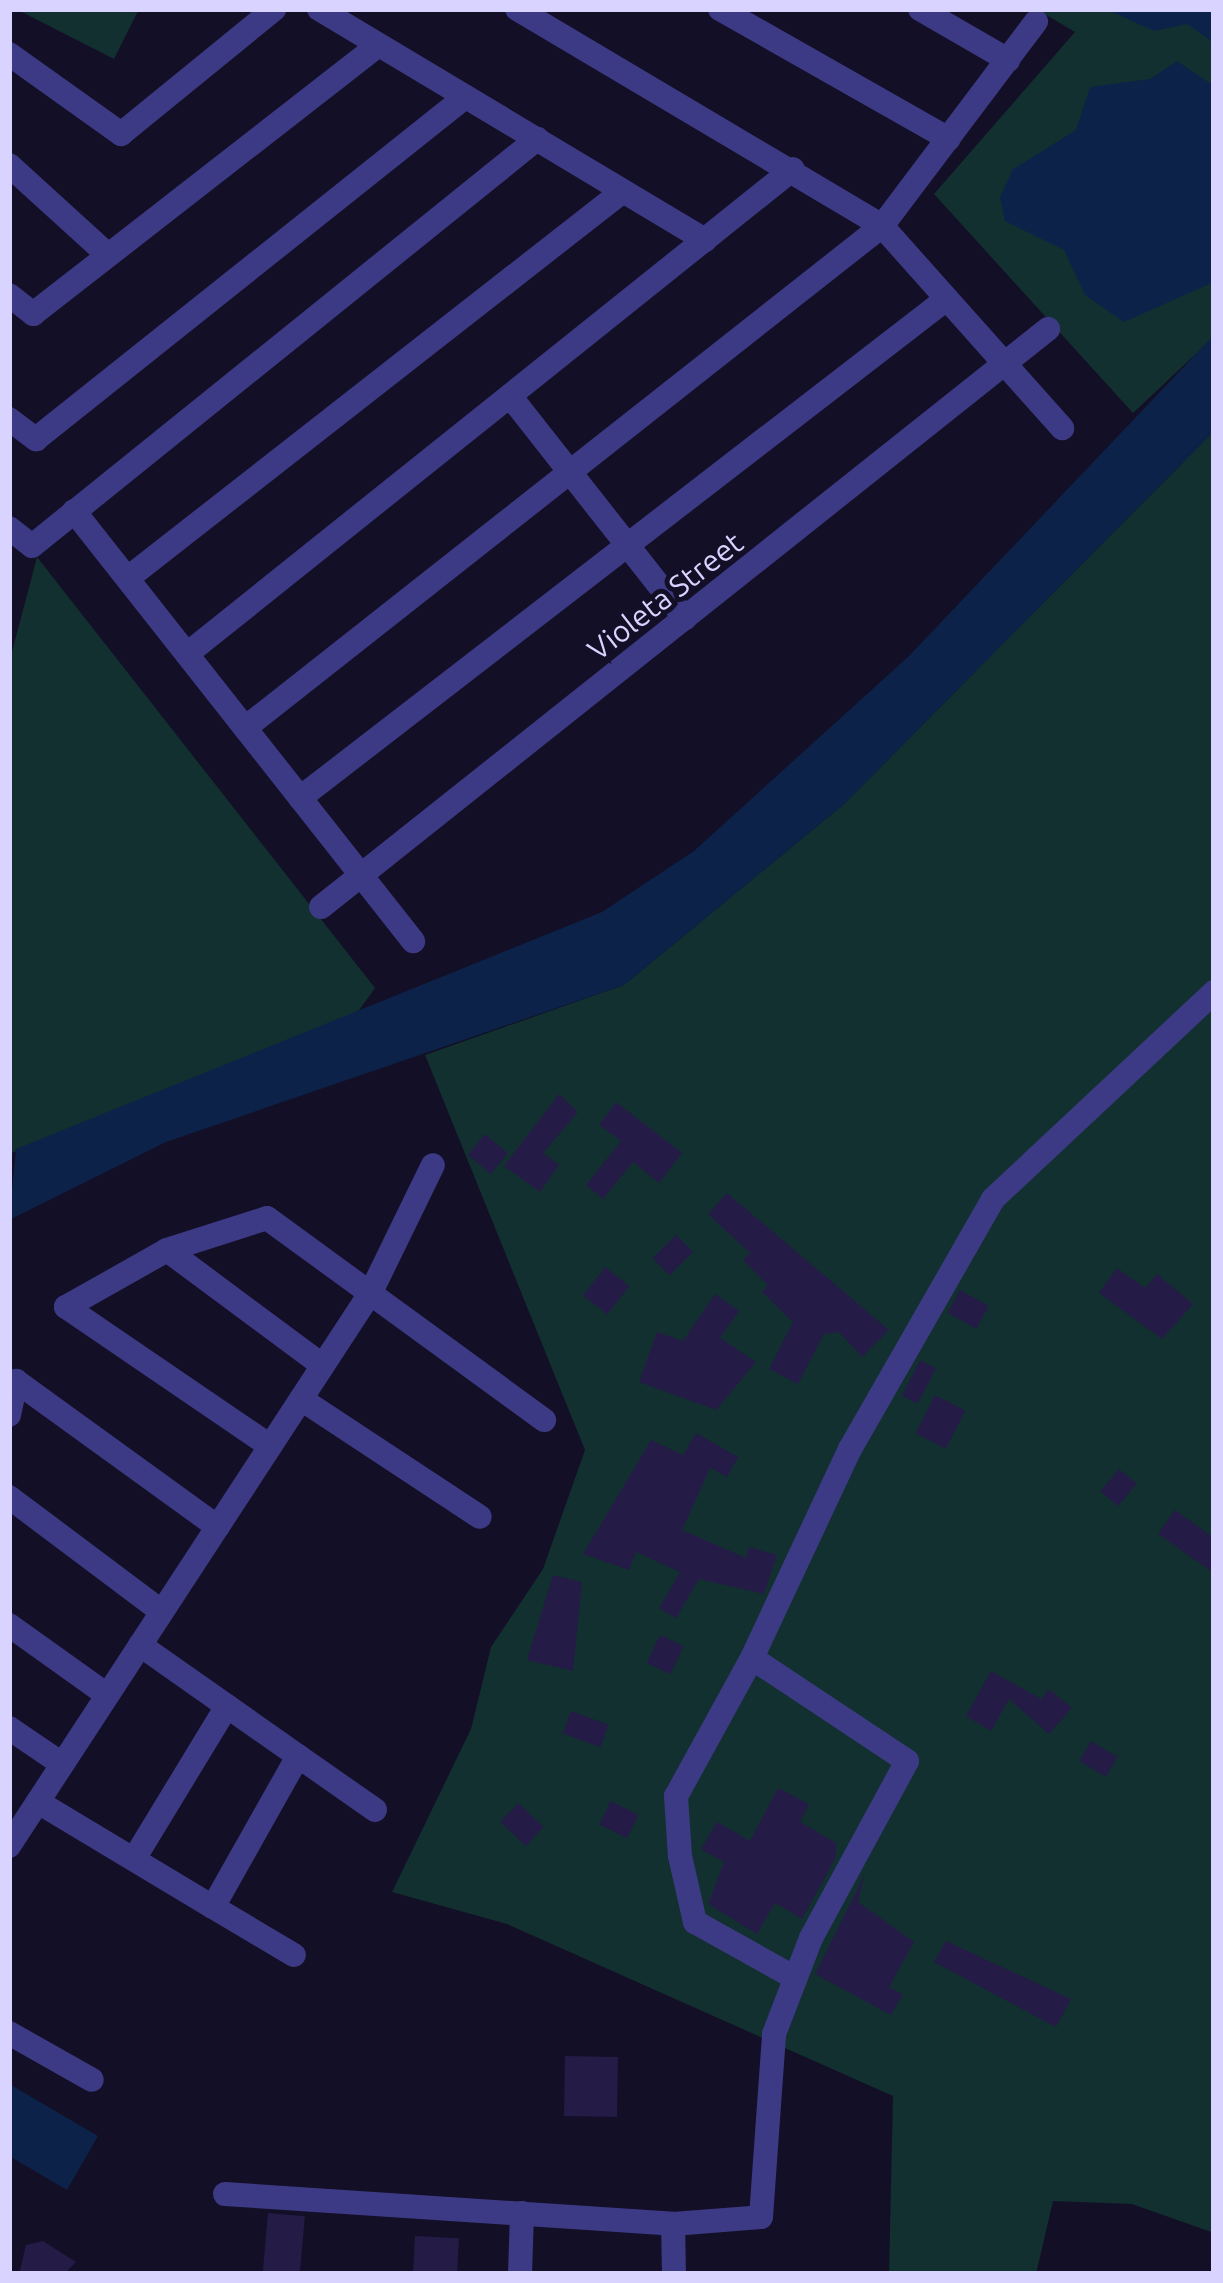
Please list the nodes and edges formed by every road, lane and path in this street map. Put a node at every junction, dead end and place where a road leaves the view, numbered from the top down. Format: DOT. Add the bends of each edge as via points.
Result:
graph roads {
  1 [pos="274,9"];
  2 [pos="319,9"];
  3 [pos="517,9"];
  4 [pos="720,9"];
  5 [pos="920,9"];
  6 [pos="1036,22"];
  7 [pos="378,44"];
  8 [pos="9,54"];
  9 [pos="1008,60"];
  10 [pos="465,97"];
  11 [pos="537,139"];
  12 [pos="949,140"];
  13 [pos="9,165"];
  14 [pos="793,169"];
  15 [pos="623,191"];
  16 [pos="882,226"];
  17 [pos="705,240"];
  18 [pos="108,255"];
  19 [pos="9,295"];
  20 [pos="944,300"];
  21 [pos="1048,329"];
  22 [pos="1006,365"];
  23 [pos="509,396"];
  24 [pos="9,419"];
  25 [pos="1062,428"];
  26 [pos="570,472"];
  27 [pos="74,511"];
  28 [pos="9,528"];
  29 [pos="627,544"];
  30 [pos="128,578"];
  31 [pos="686,618"];
  32 [pos="187,654"];
  33 [pos="244,728"];
  34 [pos="300,798"];
  35 [pos="361,874"];
  36 [pos="321,907"];
  37 [pos="413,941"];
  38 [pos="1214,992"];
  39 [pos="433,1165"];
  40 [pos="167,1250"];
  41 [pos="371,1292"];
  42 [pos="322,1366"];
  43 [pos="301,1399"];
  44 [pos="9,1415"];
  45 [pos="544,1420"];
  46 [pos="271,1446"];
  47 [pos="9,1497"];
  48 [pos="480,1517"];
  49 [pos="218,1527"];
  50 [pos="162,1612"];
  51 [pos="9,1624"];
  52 [pos="140,1645"];
  53 [pos="752,1658"];
  54 [pos="107,1695"];
  55 [pos="227,1706"];
  56 [pos="9,1728"];
  57 [pos="298,1756"];
  58 [pos="62,1764"];
  59 [pos="38,1802"];
  60 [pos="375,1810"];
  61 [pos="9,1846"];
  62 [pos="134,1859"];
  63 [pos="213,1906"];
  64 [pos="294,1955"];
  65 [pos="795,1978"];
  66 [pos="9,2033"];
  67 [pos="92,2080"];
  68 [pos="225,2194"];
  69 [pos="521,2213"];
  70 [pos="673,2224"];
  71 [pos="520,2274"];
  72 [pos="674,2274"];
  1 -- 8 [label="street" via="121,134"];
  2 -- 7 [label="street"];
  3 -- 14 [label="street"];
  4 -- 12 [label="street"];
  5 -- 9 [label="street"];
  6 -- 9 [label="street"];
  7 -- 10 [label="street"];
  7 -- 18 [label="street"];
  9 -- 12 [label="street"];
  10 -- 11 [label="street"];
  10 -- 24 [label="street" via="36,439"];
  11 -- 15 [label="street"];
  11 -- 27 [label="street"];
  12 -- 16 [label="street"];
  13 -- 18 [label="street"];
  14 -- 16 [label="street"];
  14 -- 17 [label="street"];
  15 -- 17 [label="street"];
  15 -- 30 [label="street"];
  16 -- 20 [label="street"];
  16 -- 26 [label="street"];
  17 -- 23 [label="street"];
  18 -- 19 [label="street" via="33,314"];
  20 -- 22 [label="street"];
  20 -- 29 [label="street"];
  21 -- 22 [label="street, Violeta Street"];
  22 -- 25 [label="street"];
  22 -- 31 [label="street, Violeta Street"];
  23 -- 26 [label="street"];
  23 -- 32 [label="street"];
  26 -- 29 [label="street"];
  26 -- 33 [label="street"];
  27 -- 28 [label="street" via="32,546"];
  27 -- 30 [label="street"];
  29 -- 31 [label="street"];
  29 -- 34 [label="street"];
  30 -- 32 [label="street"];
  31 -- 35 [label="street, Violeta Street"];
  32 -- 33 [label="street"];
  33 -- 34 [label="street"];
  34 -- 35 [label="street"];
  35 -- 36 [label="street, Violeta Street"];
  35 -- 37 [label="street"];
  38 -- 53 [label="street" via="993,1199 850,1449"];
  39 -- 41 [label="street"];
  40 -- 41 [label="street" via="267,1218"];
  40 -- 42 [label="street"];
  40 -- 46 [label="street" via="66,1307"];
  41 -- 42 [label="street"];
  41 -- 45 [label="street"];
  42 -- 43 [label="street"];
  43 -- 46 [label="street"];
  43 -- 48 [label="street"];
  44 -- 49 [label="street" via="16,1381"];
  46 -- 49 [label="street"];
  47 -- 50 [label="street"];
  49 -- 50 [label="street"];
  50 -- 52 [label="street"];
  51 -- 54 [label="street"];
  52 -- 54 [label="street"];
  52 -- 55 [label="street"];
  53 -- 65 [label="street" via="676,1796 680,1856 695,1922"];
  53 -- 65 [label="street" via="907,1761"];
  54 -- 58 [label="street"];
  55 -- 57 [label="street"];
  55 -- 62 [label="street"];
  56 -- 58 [label="street"];
  57 -- 60 [label="street"];
  57 -- 63 [label="street"];
  58 -- 59 [label="street"];
  59 -- 61 [label="street"];
  59 -- 62 [label="street"];
  62 -- 63 [label="street"];
  63 -- 64 [label="street"];
  65 -- 70 [label="street" via="774,2034 761,2217"];
  66 -- 67 [label="street"];
  68 -- 69 [label="street"];
  69 -- 70 [label="street"];
  69 -- 71 [label="street"];
  70 -- 72 [label="street"];
}
